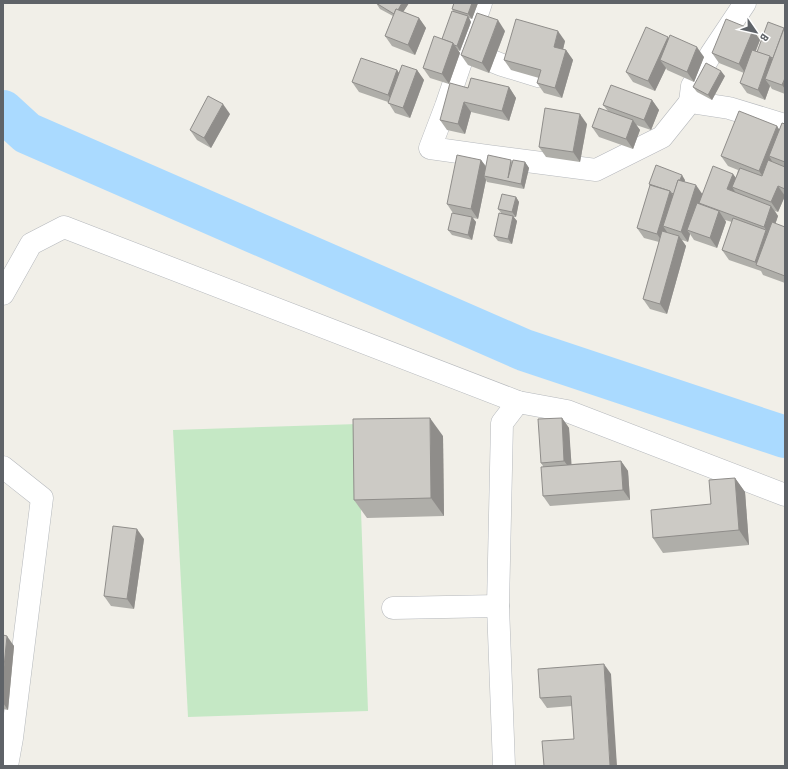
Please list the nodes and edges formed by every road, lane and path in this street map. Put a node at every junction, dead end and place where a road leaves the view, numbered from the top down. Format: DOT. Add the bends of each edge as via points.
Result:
graph roads {
  1 [pos="481,3"];
  2 [pos="745,3"];
  3 [pos="466,50"];
  4 [pos="554,76"];
  5 [pos="690,102"];
  6 [pos="785,125"];
  7 [pos="3,294"];
  8 [pos="518,402"];
  9 [pos="3,467"];
  10 [pos="785,495"];
  11 [pos="498,606"];
  12 [pos="393,608"];
  13 [pos="7,766"];
  14 [pos="504,766"];
  1 -- 3 [label="street"];
  2 -- 5 [label="street" via="710,54 692,86"];
  3 -- 4 [label="street" via="536,76"];
  3 -- 5 [label="street" via="430,148 596,170 662,137"];
  5 -- 6 [label="street" via="729,108"];
  7 -- 8 [label="street" via="31,244 64,227"];
  8 -- 10 [label="street" via="567,411"];
  8 -- 11 [label="street" via="502,423"];
  9 -- 13 [label="street" via="42,498"];
  11 -- 12 [label="street"];
  11 -- 14 [label="street"];
}
